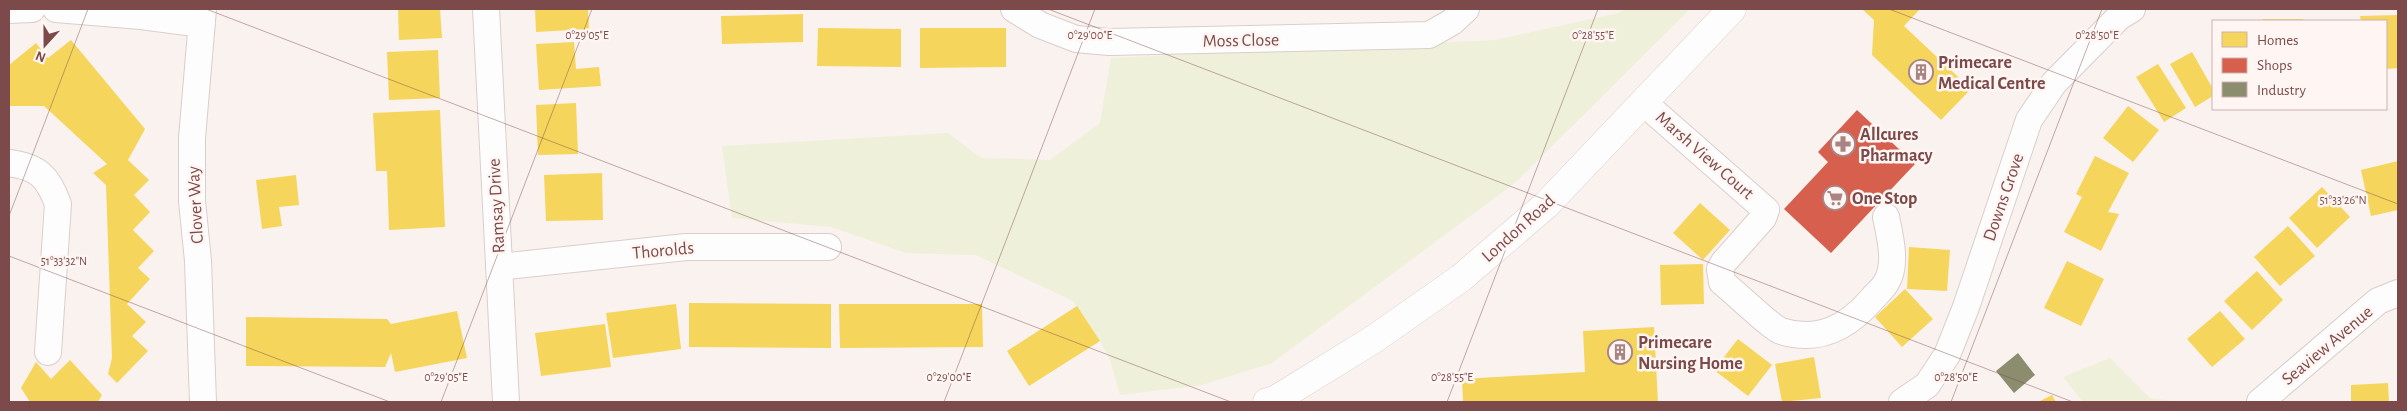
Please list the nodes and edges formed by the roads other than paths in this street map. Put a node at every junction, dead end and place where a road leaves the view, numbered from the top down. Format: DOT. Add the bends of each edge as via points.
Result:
graph roads {
  1 [pos="32,9"];
  2 [pos="56,9"];
  3 [pos="486,9"];
  4 [pos="1014,9"];
  5 [pos="1466,9"];
  6 [pos="1732,9"];
  7 [pos="2132,9"];
  8 [pos="9,10"];
  9 [pos="202,17"];
  10 [pos="1644,103"];
  11 [pos="9,163"];
  12 [pos="1886,217"];
  13 [pos="828,247"];
  14 [pos="499,268"];
  15 [pos="2398,293"];
  16 [pos="48,352"];
  17 [pos="1273,401"];
  18 [pos="203,402"];
  19 [pos="506,402"];
  20 [pos="1902,402"];
  21 [pos="2260,402"];
  1 -- 8 [label="street"];
  2 -- 9 [label="street"];
  3 -- 14 [label="street, Ramsay Drive"];
  4 -- 5 [label="street, Moss Close" via="1040,25 1076,39 1138,42 1428,35 1452,22"];
  6 -- 10 [label="main road, London Road"];
  7 -- 20 [label="street, Downs Grove" via="2119,16 2054,83 2029,120 1947,355 1927,385"];
  9 -- 18 [label="street, Clover Way" via="194,110 192,202 198,261"];
  10 -- 12 [label="street, Marsh View Court" via="1766,210 1763,218 1720,269 1722,282 1780,330 1808,336 1825,334 1840,328 1866,306 1888,281 1893,249"];
  10 -- 17 [label="main road, London Road" via="1546,205 1461,278 1374,339"];
  11 -- 16 [label="street" via="32,167 50,182 58,204"];
  13 -- 14 [label="street, Thorolds" via="686,247"];
  14 -- 19 [label="street, Ramsay Drive"];
  15 -- 21 [label="street, Seaview Avenue" via="2378,301"];
}
